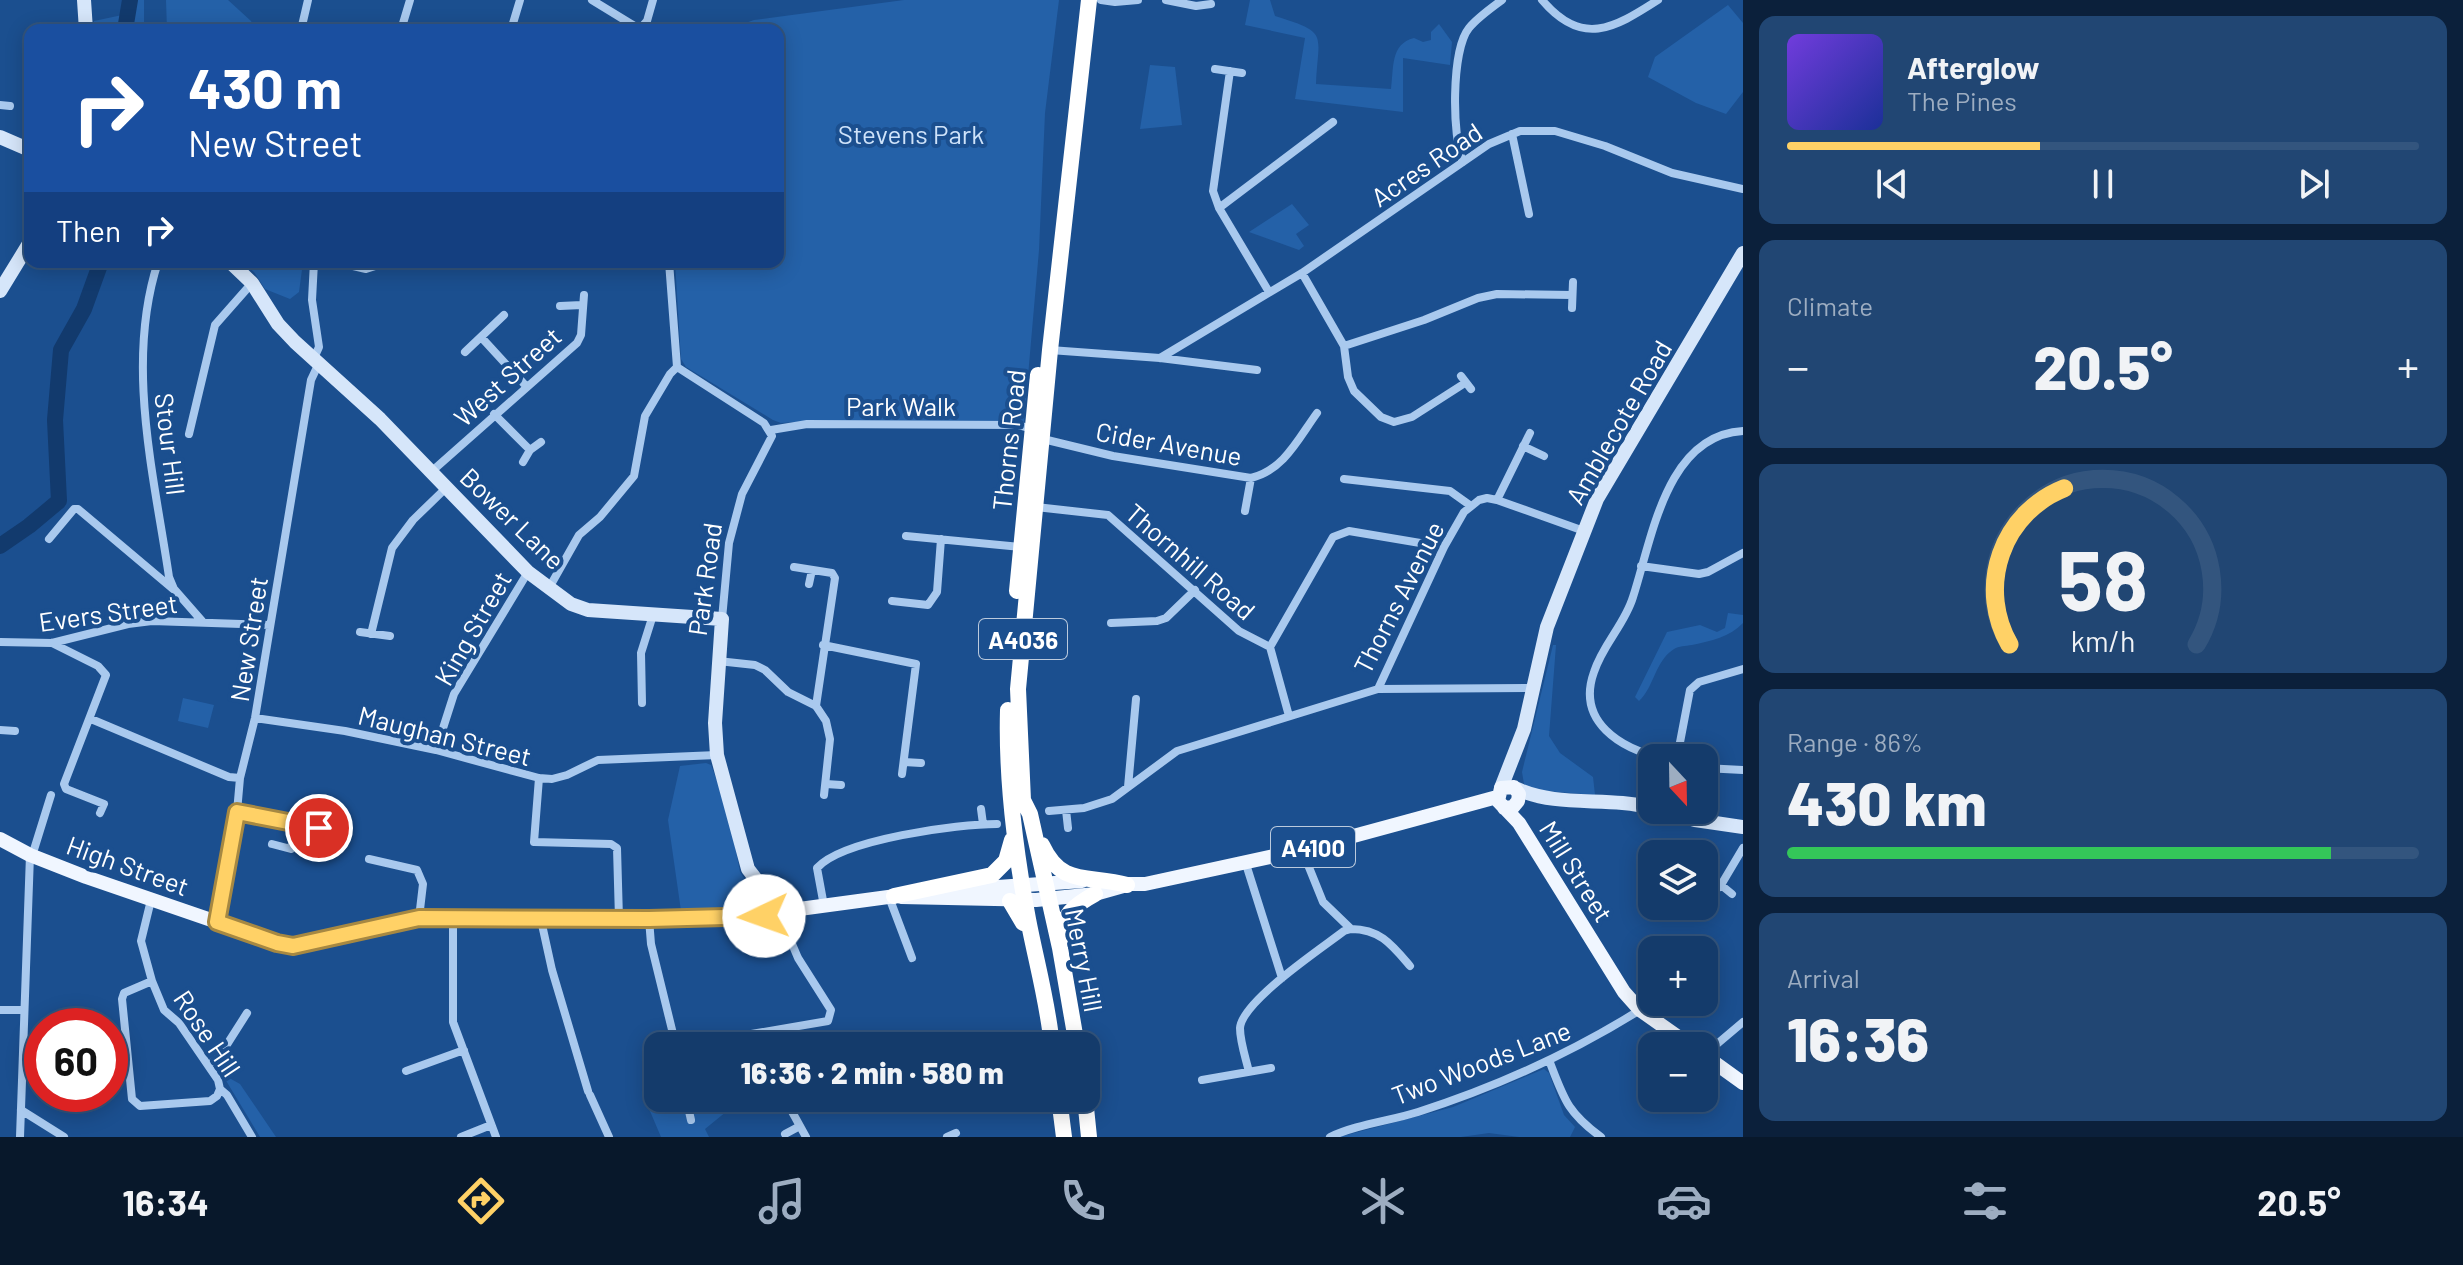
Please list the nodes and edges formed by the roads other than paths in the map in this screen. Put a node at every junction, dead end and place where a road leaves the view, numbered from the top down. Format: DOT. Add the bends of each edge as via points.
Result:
graph roads {
  1 [pos="84,0"];
  2 [pos="308,0"];
  3 [pos="410,0"];
  4 [pos="520,0"];
  5 [pos="592,0"];
  6 [pos="653,0"];
  7 [pos="1079,0"];
  8 [pos="1089,0"];
  9 [pos="1101,0"];
  10 [pos="1138,0"];
  11 [pos="1166,0"];
  12 [pos="1502,0"];
  13 [pos="1542,0"];
  14 [pos="1658,0"];
  15 [pos="1211,4"];
  16 [pos="86,24"];
  17 [pos="302,24"];
  18 [pos="403,24"];
  19 [pos="513,24"];
  20 [pos="630,24"];
  21 [pos="645,24"];
  22 [pos="1215,69"];
  23 [pos="1230,71"];
  24 [pos="1242,73"];
  25 [pos="0,105"];
  26 [pos="10,106"];
  27 [pos="1333,122"];
  28 [pos="1512,134"];
  29 [pos="0,137"];
  30 [pos="24,147"];
  31 [pos="1463,162"];
  32 [pos="1743,189"];
  33 [pos="1219,208"];
  34 [pos="1529,214"];
  35 [pos="24,252"];
  36 [pos="1743,253"];
  37 [pos="157,268"];
  38 [pos="236,268"];
  39 [pos="314,268"];
  40 [pos="669,268"];
  41 [pos="1302,273"];
  42 [pos="1573,282"];
  43 [pos="252,283"];
  44 [pos="0,291"];
  45 [pos="1269,292"];
  46 [pos="1572,295"];
  47 [pos="560,306"];
  48 [pos="1572,308"];
  49 [pos="504,315"];
  50 [pos="481,337"];
  51 [pos="1344,346"];
  52 [pos="1050,350"];
  53 [pos="465,352"];
  54 [pos="1160,358"];
  55 [pos="317,360"];
  56 [pos="677,367"];
  57 [pos="1257,370"];
  58 [pos="1466,382"];
  59 [pos="526,386"];
  60 [pos="1317,413"];
  61 [pos="494,414"];
  62 [pos="771,430"];
  63 [pos="1743,431"];
  64 [pos="1530,433"];
  65 [pos="189,434"];
  66 [pos="1037,434"];
  67 [pos="541,442"];
  68 [pos="1523,446"];
  69 [pos="530,450"];
  70 [pos="1544,456"];
  71 [pos="523,462"];
  72 [pos="431,472"];
  73 [pos="1251,478"];
  74 [pos="1344,479"];
  75 [pos="447,487"];
  76 [pos="1497,500"];
  77 [pos="1471,506"];
  78 [pos="1036,507"];
  79 [pos="1245,511"];
  80 [pos="1584,531"];
  81 [pos="906,536"];
  82 [pos="49,539"];
  83 [pos="941,539"];
  84 [pos="1021,547"];
  85 [pos="1444,547"];
  86 [pos="1743,553"];
  87 [pos="1641,566"];
  88 [pos="794,567"];
  89 [pos="812,570"];
  90 [pos="528,572"];
  91 [pos="809,584"];
  92 [pos="549,588"];
  93 [pos="174,589"];
  94 [pos="1195,590"];
  95 [pos="892,601"];
  96 [pos="653,615"];
  97 [pos="722,619"];
  98 [pos="202,621"];
  99 [pos="1111,623"];
  100 [pos="270,625"];
  101 [pos="360,632"];
  102 [pos="371,634"];
  103 [pos="390,636"];
  104 [pos="0,642"];
  105 [pos="52,643"];
  106 [pos="823,645"];
  107 [pos="1270,647"];
  108 [pos="717,661"];
  109 [pos="1743,669"];
  110 [pos="1532,688"];
  111 [pos="1378,689"];
  112 [pos="1136,699"];
  113 [pos="642,703"];
  114 [pos="816,706"];
  115 [pos="1289,716"];
  116 [pos="255,718"];
  117 [pos="91,719"];
  118 [pos="0,730"];
  119 [pos="15,731"];
  120 [pos="1680,744"];
  121 [pos="436,750"];
  122 [pos="1638,751"];
  123 [pos="717,755"];
  124 [pos="904,762"];
  125 [pos="921,763"];
  126 [pos="1718,769"];
  127 [pos="1743,770"];
  128 [pos="902,774"];
  129 [pos="240,778"];
  130 [pos="539,778"];
  131 [pos="826,784"];
  132 [pos="841,785"];
  133 [pos="1128,787"];
  134 [pos="51,795"];
  135 [pos="824,795"];
  136 [pos="1509,797"];
  137 [pos="1638,805"];
  138 [pos="981,809"];
  139 [pos="1022,810"];
  140 [pos="1066,810"];
  141 [pos="1049,811"];
  142 [pos="237,812"];
  143 [pos="100,813"];
  144 [pos="1718,823"];
  145 [pos="983,824"];
  146 [pos="997,824"];
  147 [pos="295,825"];
  148 [pos="1743,827"];
  149 [pos="319,828"];
  150 [pos="1068,828"];
  151 [pos="0,839"];
  152 [pos="272,844"];
  153 [pos="1743,848"];
  154 [pos="1302,850"];
  155 [pos="31,856"];
  156 [pos="369,859"];
  157 [pos="1245,860"];
  158 [pos="388,864"];
  159 [pos="385,877"];
  160 [pos="1127,885"];
  161 [pos="1721,885"];
  162 [pos="1718,888"];
  163 [pos="1031,893"];
  164 [pos="1095,894"];
  165 [pos="1732,894"];
  166 [pos="892,896"];
  167 [pos="151,900"];
  168 [pos="772,900"];
  169 [pos="824,906"];
  170 [pos="792,910"];
  171 [pos="764,916"];
  172 [pos="419,918"];
  173 [pos="453,918"];
  174 [pos="619,919"];
  175 [pos="649,919"];
  176 [pos="541,920"];
  177 [pos="217,922"];
  178 [pos="784,925"];
  179 [pos="1351,929"];
  180 [pos="1060,948"];
  181 [pos="912,958"];
  182 [pos="1410,966"];
  183 [pos="1282,978"];
  184 [pos="152,981"];
  185 [pos="1047,1006"];
  186 [pos="1638,1007"];
  187 [pos="0,1010"];
  188 [pos="23,1010"];
  189 [pos="1638,1011"];
  190 [pos="247,1013"];
  191 [pos="1648,1016"];
  192 [pos="1743,1022"];
  193 [pos="674,1032"];
  194 [pos="762,1032"];
  195 [pos="1050,1032"];
  196 [pos="1075,1032"];
  197 [pos="1671,1032"];
  198 [pos="1718,1043"];
  199 [pos="464,1050"];
  200 [pos="1549,1060"];
  201 [pos="209,1065"];
  202 [pos="1718,1065"];
  203 [pos="1271,1068"];
  204 [pos="406,1071"];
  205 [pos="1249,1072"];
  206 [pos="1202,1080"];
  207 [pos="1743,1083"];
  208 [pos="220,1089"];
  209 [pos="21,1110"];
  210 [pos="689,1112"];
  211 [pos="792,1112"];
  212 [pos="1061,1112"];
  213 [pos="1079,1112"];
  214 [pos="1087,1112"];
  215 [pos="691,1120"];
  216 [pos="491,1125"];
  217 [pos="800,1126"];
  218 [pos="785,1134"];
  219 [pos="20,1137"];
  220 [pos="64,1137"];
  221 [pos="252,1137"];
  222 [pos="461,1137"];
  223 [pos="496,1137"];
  224 [pos="609,1137"];
  225 [pos="806,1137"];
  226 [pos="1064,1137"];
  227 [pos="1080,1137"];
  228 [pos="1091,1137"];
  229 [pos="1330,1137"];
  230 [pos="1601,1137"];
  1 -- 16 [label="street"];
  2 -- 17 [label="street"];
  3 -- 18 [label="street"];
  4 -- 19 [label="street"];
  5 -- 20 [label="street"];
  6 -- 21 [label="street"];
  7 -- 66 [label="highway, Thorns Road / A4036"];
  8 -- 52 [label="highway, Thorns Road / A4036"];
  9 -- 10 [label="street"];
  11 -- 15 [label="street"];
  12 -- 31 [label="street" via="1467,30 1458,53 1456,135"];
  13 -- 14 [label="street" via="1567,22 1594,30 1606,29"];
  22 -- 23 [label="street"];
  23 -- 24 [label="street"];
  23 -- 33 [label="street" via="1213,191"];
  25 -- 26 [label="street"];
  27 -- 33 [label="street"];
  28 -- 31 [label="street, Acres Road"];
  28 -- 32 [label="street, Acres Road" via="1555,131 1672,173"];
  28 -- 34 [label="street"];
  29 -- 30 [label="street"];
  31 -- 41 [label="street, Acres Road"];
  33 -- 45 [label="street"];
  35 -- 44 [label="street"];
  36 -- 80 [label="street, Amblecote Road" via="1597,499"];
  37 -- 93 [label="street, Stour Hill" via="148,305 143,395"];
  38 -- 43 [label="street, Bower Lane"];
  39 -- 55 [label="street, New Street"];
  40 -- 56 [label="street"];
  41 -- 45 [label="street, Acres Road"];
  41 -- 51 [label="street"];
  42 -- 46 [label="street"];
  43 -- 55 [label="street, Bower Lane" via="278,324"];
  43 -- 65 [label="street" via="215,325"];
  45 -- 54 [label="street, Acres Road"];
  46 -- 48 [label="street"];
  46 -- 51 [label="street" via="1478,298"];
  47 -- 59 [label="street, West Street" via="583,300 581,335"];
  49 -- 50 [label="street"];
  50 -- 53 [label="street"];
  50 -- 59 [label="street"];
  51 -- 58 [label="street" via="1354,391 1388,421 1412,417"];
  52 -- 54 [label="street"];
  52 -- 66 [label="highway, Thorns Road / A4036"];
  54 -- 57 [label="street"];
  55 -- 72 [label="street, Bower Lane"];
  55 -- 100 [label="street, New Street"];
  56 -- 62 [label="street"];
  56 -- 92 [label="street" via="645,416 634,476 579,535"];
  59 -- 61 [label="street, West Street"];
  60 -- 73 [label="street, Cider Avenue" via="1307,419 1280,465"];
  61 -- 69 [label="street"];
  61 -- 72 [label="street, West Street"];
  62 -- 66 [label="street, Park Walk" via="807,424 1018,425"];
  62 -- 97 [label="street, Park Road" via="742,494 729,543"];
  63 -- 87 [label="street" via="1720,435 1686,463 1667,490"];
  64 -- 68 [label="street"];
  66 -- 73 [label="street, Cider Avenue" via="1113,456"];
  66 -- 78 [label="highway, Thorns Road / A4036"];
  66 -- 84 [label="highway, Thorns Road / A4036"];
  67 -- 69 [label="street"];
  68 -- 70 [label="street"];
  68 -- 76 [label="street"];
  69 -- 71 [label="street"];
  72 -- 75 [label="street, Bower Lane"];
  73 -- 79 [label="street"];
  74 -- 77 [label="street" via="1450,491"];
  75 -- 90 [label="street, Bower Lane"];
  75 -- 102 [label="street" via="392,548"];
  76 -- 77 [label="street, Thorns Avenue" via="1487,498"];
  76 -- 80 [label="street"];
  77 -- 85 [label="street, Thorns Avenue"];
  78 -- 94 [label="street, Thornhill Road" via="1108,515"];
  78 -- 139 [label="highway, Thorns Road / A4036" via="1018,689"];
  80 -- 110 [label="street, Amblecote Road" via="1547,627"];
  81 -- 83 [label="street"];
  82 -- 93 [label="street" via="78,509"];
  83 -- 84 [label="street"];
  83 -- 95 [label="street" via="937,592 928,605"];
  84 -- 139 [label="highway, Thorns Road / A4036" via="1008,711"];
  85 -- 107 [label="street" via="1340,532"];
  85 -- 111 [label="street, Thorns Avenue"];
  86 -- 87 [label="street" via="1699,574"];
  87 -- 122 [label="street" via="1627,615 1593,672 1591,702 1611,736"];
  88 -- 89 [label="street"];
  89 -- 91 [label="street"];
  89 -- 106 [label="street" via="835,578"];
  90 -- 92 [label="street, Bower Lane"];
  90 -- 121 [label="street, King Street" via="454,694"];
  92 -- 96 [label="street, Bower Lane" via="588,610"];
  93 -- 98 [label="street, Stour Hill"];
  94 -- 99 [label="street" via="1166,618"];
  94 -- 107 [label="street, Thornhill Road" via="1239,631"];
  96 -- 97 [label="street, Bower Lane"];
  96 -- 113 [label="street" via="641,653"];
  97 -- 108 [label="street, Park Road"];
  98 -- 100 [label="street, Evers Street"];
  98 -- 105 [label="street, Evers Street" via="128,624"];
  100 -- 116 [label="street, New Street"];
  101 -- 102 [label="street"];
  102 -- 103 [label="street"];
  104 -- 105 [label="street, Evers Street"];
  105 -- 117 [label="street" via="104,670"];
  106 -- 114 [label="street"];
  106 -- 124 [label="street" via="917,660"];
  107 -- 115 [label="street"];
  108 -- 114 [label="street" via="755,665 788,692"];
  108 -- 123 [label="street, Park Road"];
  109 -- 120 [label="street" via="1699,682 1690,690"];
  110 -- 111 [label="street"];
  110 -- 136 [label="street, Amblecote Road"];
  111 -- 115 [label="street, Thorns Avenue"];
  112 -- 133 [label="street"];
  114 -- 131 [label="street" via="830,739"];
  115 -- 133 [label="street, Thorns Avenue" via="1177,751"];
  116 -- 121 [label="street, Maughan Street"];
  116 -- 129 [label="street, New Street"];
  117 -- 129 [label="street"];
  117 -- 143 [label="street" via="64,784 104,804"];
  118 -- 119 [label="street"];
  121 -- 130 [label="street, Maughan Street"];
  123 -- 130 [label="street, Maughan Street" via="598,760 567,775"];
  123 -- 168 [label="street, Park Road" via="748,869"];
  124 -- 125 [label="street"];
  124 -- 128 [label="street"];
  126 -- 127 [label="street"];
  129 -- 142 [label="street, New Street"];
  130 -- 174 [label="street" via="534,842 617,848"];
  131 -- 132 [label="street"];
  131 -- 135 [label="street"];
  133 -- 140 [label="street, Thorns Avenue" via="1103,803"];
  134 -- 155 [label="street"];
  136 -- 137 [label="street"];
  136 -- 154 [label="main road, A4100"];
  136 -- 186 [label="main road, Mill Street" via="1519,823 1611,973"];
  138 -- 145 [label="street"];
  139 -- 160 [label="highway" via="1056,868 1075,877"];
  139 -- 163 [label="highway, Thorns Road / A4036"];
  139 -- 166 [label="highway" via="1006,861 992,875"];
  140 -- 141 [label="street, Thorns Avenue"];
  140 -- 150 [label="street"];
  142 -- 147 [label="street"];
  142 -- 177 [label="street, New Street"];
  144 -- 148 [label="street"];
  145 -- 146 [label="street"];
  145 -- 169 [label="street" via="875,840 834,855 817,868"];
  147 -- 149 [label="street"];
  147 -- 152 [label="street" via="291,849"];
  151 -- 155 [label="main road, High Street"];
  153 -- 161 [label="street"];
  154 -- 157 [label="main road, A4100"];
  154 -- 179 [label="street" via="1323,902"];
  155 -- 167 [label="main road, High Street"];
  155 -- 188 [label="street"];
  156 -- 158 [label="street"];
  157 -- 160 [label="main road, A4100"];
  157 -- 183 [label="street"];
  158 -- 159 [label="street"];
  158 -- 172 [label="street" via="417,870 422,877"];
  160 -- 163 [label="main road, A4100" via="1075,881"];
  160 -- 164 [label="main road, A4100"];
  161 -- 162 [label="street"];
  161 -- 165 [label="street"];
  163 -- 164 [label="main road, A4100"];
  163 -- 166 [label="main road, A4100"];
  163 -- 180 [label="highway, Merry Hill / A4036"];
  163 -- 185 [label="highway" via="1052,1000"];
  163 -- 185 [label="highway" via="1022,917"];
  164 -- 180 [label="highway" via="1067,914"];
  166 -- 169 [label="main road, A4100"];
  166 -- 181 [label="street"];
  167 -- 177 [label="main road, High Street"];
  167 -- 184 [label="street, Rose Hill" via="141,941"];
  168 -- 170 [label="main road" via="785,900"];
  168 -- 171 [label="main road"];
  169 -- 170 [label="main road, A4100"];
  170 -- 178 [label="main road"];
  171 -- 175 [label="main road, High Street"];
  171 -- 178 [label="main road, High Street" via="772,925"];
  172 -- 173 [label="main road, High Street"];
  172 -- 177 [label="main road, High Street" via="293,946"];
  173 -- 176 [label="main road, High Street"];
  173 -- 199 [label="street" via="453,1022"];
  174 -- 175 [label="main road, High Street"];
  174 -- 176 [label="main road, High Street"];
  175 -- 193 [label="street"];
  176 -- 224 [label="street" via="589,1093"];
  178 -- 194 [label="street" via="831,1010 828,1021"];
  179 -- 182 [label="street" via="1382,936"];
  179 -- 183 [label="street"];
  180 -- 196 [label="highway, Merry Hill / A4036"];
  183 -- 205 [label="street" via="1242,1021"];
  184 -- 201 [label="street, Rose Hill" via="164,1010"];
  184 -- 208 [label="street" via="124,993 122,999 132,1099 140,1106 210,1101"];
  185 -- 195 [label="highway, Merry Hill"];
  187 -- 188 [label="street"];
  188 -- 209 [label="street"];
  189 -- 200 [label="street, Two Woods Lane"];
  190 -- 201 [label="street"];
  191 -- 197 [label="main road, Mill Street"];
  192 -- 198 [label="street"];
  199 -- 204 [label="street"];
  199 -- 216 [label="street"];
  200 -- 229 [label="street, Two Woods Lane" via="1418,1112"];
  200 -- 230 [label="street" via="1566,1104"];
  201 -- 208 [label="street, Rose Hill"];
  202 -- 207 [label="main road"];
  203 -- 205 [label="street"];
  205 -- 206 [label="street"];
  208 -- 221 [label="street, Rose Hill"];
  209 -- 219 [label="street"];
  209 -- 220 [label="street"];
  210 -- 215 [label="street"];
  211 -- 217 [label="street"];
  212 -- 226 [label="highway"];
  213 -- 227 [label="highway"];
  214 -- 228 [label="highway"];
  216 -- 222 [label="street"];
  216 -- 223 [label="street"];
  217 -- 218 [label="street"];
  217 -- 225 [label="street"];
}
